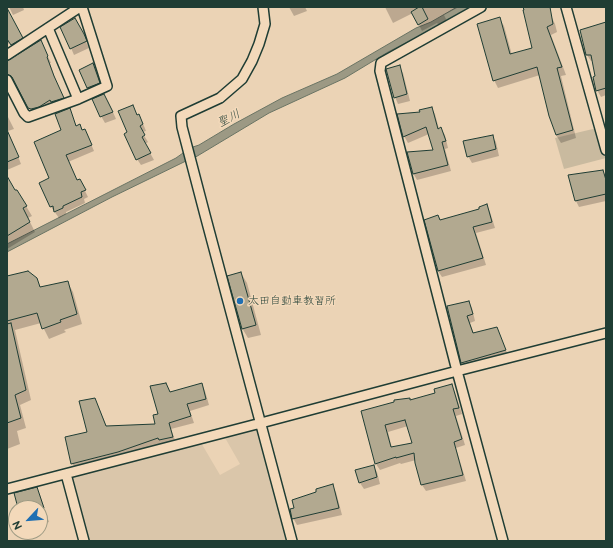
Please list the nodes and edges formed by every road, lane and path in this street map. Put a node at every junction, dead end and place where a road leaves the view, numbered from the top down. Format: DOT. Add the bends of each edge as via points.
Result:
graph roads {
  1 [pos="81,7"];
  2 [pos="263,7"];
  3 [pos="481,7"];
  4 [pos="566,7"];
  5 [pos="48,28"];
  6 [pos="7,55"];
  7 [pos="7,80"];
  8 [pos="78,99"];
  9 [pos="606,150"];
  10 [pos="606,333"];
  11 [pos="457,371"];
  12 [pos="261,423"];
  13 [pos="66,474"];
  14 [pos="7,489"];
  15 [pos="84,541"];
  16 [pos="292,541"];
  17 [pos="503,541"];
  1 -- 5 [label="street"];
  1 -- 8 [label="street" via="107,86"];
  2 -- 12 [label="street" via="265,24 252,62 242,79 220,98 181,116"];
  3 -- 11 [label="street" via="381,63 380,71"];
  4 -- 9 [label="street"];
  5 -- 6 [label="street"];
  5 -- 8 [label="street"];
  7 -- 8 [label="street" via="28,117"];
  10 -- 11 [label="street"];
  11 -- 12 [label="street"];
  11 -- 17 [label="street"];
  12 -- 13 [label="street"];
  12 -- 16 [label="street"];
  13 -- 14 [label="street"];
  13 -- 15 [label="street"];
}
